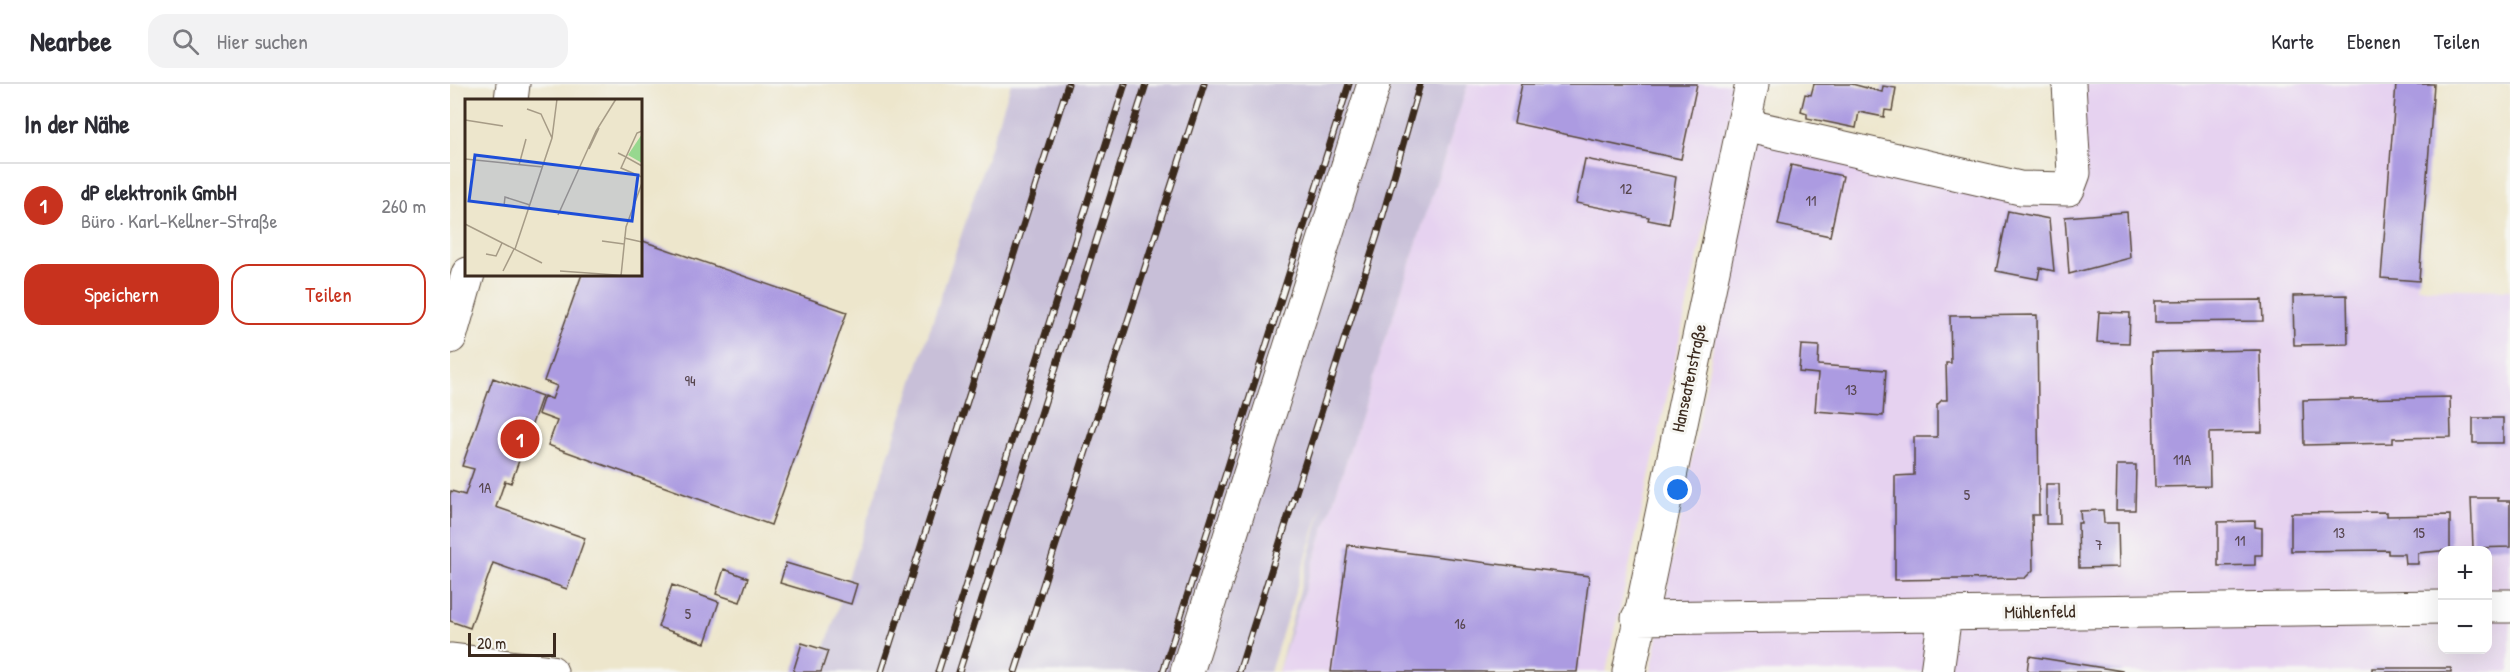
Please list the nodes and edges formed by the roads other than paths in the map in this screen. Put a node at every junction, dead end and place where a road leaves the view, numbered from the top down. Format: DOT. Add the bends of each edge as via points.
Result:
graph roads {
  1 [pos="513,84"];
  2 [pos="1374,84"];
  3 [pos="1752,84"];
  4 [pos="2068,84"];
  5 [pos="510,99"];
  6 [pos="1743,125"];
  7 [pos="467,276"];
  8 [pos="451,332"];
  9 [pos="2492,606"];
  10 [pos="2510,606"];
  11 [pos="2438,607"];
  12 [pos="1945,614"];
  13 [pos="1638,618"];
  14 [pos="450,660"];
  15 [pos="551,672"];
  16 [pos="1187,672"];
  17 [pos="1629,672"];
  18 [pos="1937,672"];
  1 -- 5 [label="street"];
  2 -- 16 [label="street"];
  3 -- 6 [label="street, Hanseatenstraße"];
  4 -- 6 [label="street" via="2074,173 2068,189 2020,188"];
  6 -- 13 [label="street, Hanseatenstraße"];
  7 -- 8 [label="street"];
  9 -- 10 [label="street"];
  11 -- 12 [label="street, Mühlenfeld"];
  12 -- 13 [label="street, Mühlenfeld"];
  12 -- 18 [label="street"];
  13 -- 17 [label="street, Hanseatenstraße"];
  14 -- 15 [label="street"];
}
